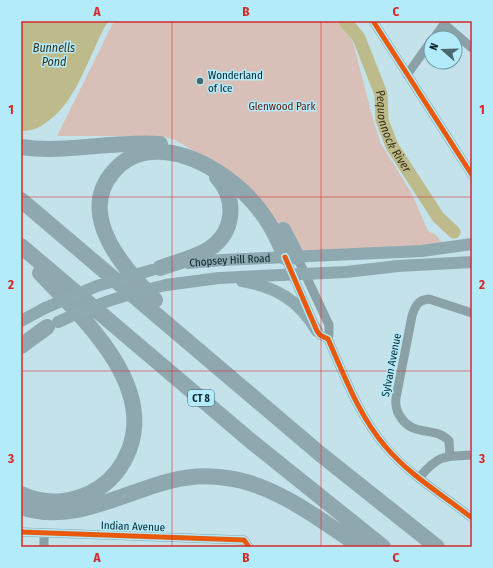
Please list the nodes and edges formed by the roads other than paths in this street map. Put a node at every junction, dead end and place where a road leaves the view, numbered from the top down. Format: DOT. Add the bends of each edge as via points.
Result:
graph roads {
  1 [pos="373,21"];
  2 [pos="445,22"];
  3 [pos="472,48"];
  4 [pos="423,52"];
  5 [pos="407,75"];
  6 [pos="21,147"];
  7 [pos="197,161"];
  8 [pos="472,175"];
  9 [pos="21,200"];
  10 [pos="472,244"];
  11 [pos="21,246"];
  12 [pos="21,253"];
  13 [pos="291,257"];
  14 [pos="472,262"];
  15 [pos="156,269"];
  16 [pos="291,274"];
  17 [pos="305,274"];
  18 [pos="219,278"];
  19 [pos="472,313"];
  20 [pos="21,321"];
  21 [pos="53,324"];
  22 [pos="317,331"];
  23 [pos="21,339"];
  24 [pos="328,339"];
  25 [pos="21,346"];
  26 [pos="234,382"];
  27 [pos="472,455"];
  28 [pos="450,456"];
  29 [pos="419,478"];
  30 [pos="21,494"];
  31 [pos="21,507"];
  32 [pos="472,518"];
  33 [pos="21,532"];
  34 [pos="44,533"];
  35 [pos="247,543"];
  36 [pos="44,547"];
  37 [pos="361,547"];
  38 [pos="383,547"];
  39 [pos="437,547"];
  1 -- 5 [label="street"];
  2 -- 3 [label="street"];
  4 -- 5 [label="street"];
  5 -- 8 [label="street"];
  6 -- 13 [label="highway" via="49,149 151,143 177,146 200,154 236,173 256,191 274,214"];
  7 -- 13 [label="highway" via="230,181 249,198"];
  7 -- 15 [label="highway" via="212,172 224,186 230,203 229,223 222,237 210,248"];
  7 -- 26 [label="highway" via="159,152 138,154 126,160 114,170 103,187 100,199 101,218 112,247 132,276"];
  9 -- 26 [label="highway"];
  10 -- 13 [label="main road, Chopsey Hill Road" via="422,251"];
  11 -- 38 [label="highway, CT 8" via="252,442"];
  12 -- 30 [label="highway" via="79,314 110,353 129,392 134,422 132,441 125,458 111,478 96,490 79,498 61,501 42,501"];
  13 -- 15 [label="main road, Chopsey Hill Road" via="209,261"];
  13 -- 16 [label="street"];
  13 -- 17 [label="street"];
  14 -- 17 [label="main road, Chopsey Hill Road"];
  15 -- 20 [label="main road, Chopsey Hill Road, bridge" via="97,286"];
  16 -- 17 [label="main road, Chopsey Hill Road"];
  16 -- 18 [label="main road, Chopsey Hill Road"];
  16 -- 22 [label="street"];
  17 -- 24 [label="street" via="329,325"];
  18 -- 21 [label="main road, Chopsey Hill Road, bridge" via="166,285 113,299"];
  18 -- 22 [label="main road" via="258,284 280,293 299,307"];
  19 -- 28 [label="street, Sylvan Avenue" via="429,299 417,303 412,316 396,398 396,410 403,421 416,430 445,436 449,441"];
  21 -- 23 [label="main road, Chopsey Hill Road"];
  21 -- 25 [label="highway"];
  22 -- 24 [label="street"];
  24 -- 29 [label="street" via="357,401 384,446"];
  26 -- 39 [label="highway"];
  27 -- 28 [label="street"];
  28 -- 29 [label="street" via="434,462"];
  29 -- 32 [label="street"];
  31 -- 37 [label="highway" via="41,512 70,512 175,479 226,477 249,482 278,494"];
  33 -- 34 [label="street, Indian Avenue"];
  34 -- 35 [label="street, Indian Avenue"];
  34 -- 36 [label="street"];
}
